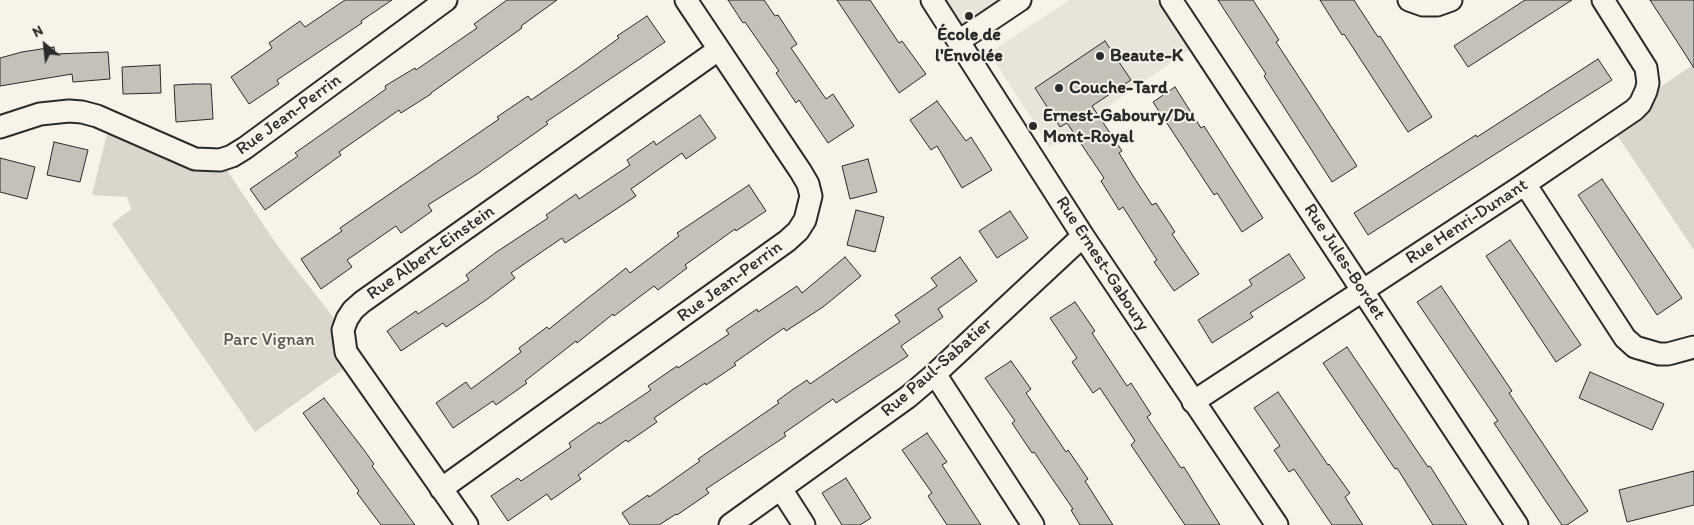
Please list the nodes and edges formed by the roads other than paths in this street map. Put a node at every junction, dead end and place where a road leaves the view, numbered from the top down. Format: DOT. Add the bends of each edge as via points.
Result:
graph roads {
  1 [pos="446,0"];
  2 [pos="686,0"];
  3 [pos="932,0"];
  4 [pos="1020,0"];
  5 [pos="1171,0"];
  6 [pos="1409,0"];
  7 [pos="1452,0"];
  8 [pos="1603,0"];
  9 [pos="959,41"];
  10 [pos="718,50"];
  11 [pos="0,127"];
  12 [pos="1525,184"];
  13 [pos="1083,236"];
  14 [pos="1363,291"];
  15 [pos="1694,347"];
  16 [pos="935,374"];
  17 [pos="1193,402"];
  18 [pos="441,489"];
  19 [pos="782,489"];
  20 [pos="735,524"];
  21 [pos="467,525"];
  22 [pos="804,525"];
  23 [pos="1033,525"];
  24 [pos="1277,525"];
  25 [pos="1517,525"];
  1 -- 11 [label="street, Rue Jean-Perrin" via="245,148 220,160 195,159 82,112 40,114"];
  2 -- 10 [label="street, Rue Jean-Perrin"];
  3 -- 9 [label="street, Rue Ernest-Gaboury"];
  4 -- 9 [label="street"];
  5 -- 14 [label="street, Rue Jules-Bordet"];
  6 -- 7 [label="street" via="1437,5"];
  8 -- 12 [label="street, Rue Henri-Dunant" via="1646,68 1646,91 1634,110"];
  9 -- 13 [label="street, Rue Ernest-Gaboury"];
  10 -- 18 [label="street, Rue Jean-Perrin" via="805,178 810,196 805,220 787,241"];
  10 -- 18 [label="street, Rue Albert-Einstein" via="362,302 347,319 343,330 346,352"];
  12 -- 14 [label="street, Rue Henri-Dunant"];
  12 -- 15 [label="street" via="1624,338 1635,347 1659,354"];
  13 -- 16 [label="street, Rue Paul-Sabatier"];
  13 -- 17 [label="street, Rue Ernest-Gaboury"];
  14 -- 17 [label="street, Rue Henri-Dunant"];
  14 -- 25 [label="street, Rue Jules-Bordet"];
  16 -- 19 [label="street, Rue Paul-Sabatier"];
  16 -- 23 [label="street"];
  17 -- 24 [label="street, Rue Ernest-Gaboury"];
  18 -- 21 [label="street, Rue Albert-Einstein"];
  19 -- 20 [label="street, Rue Paul-Sabatier"];
  19 -- 22 [label="street"];
}
